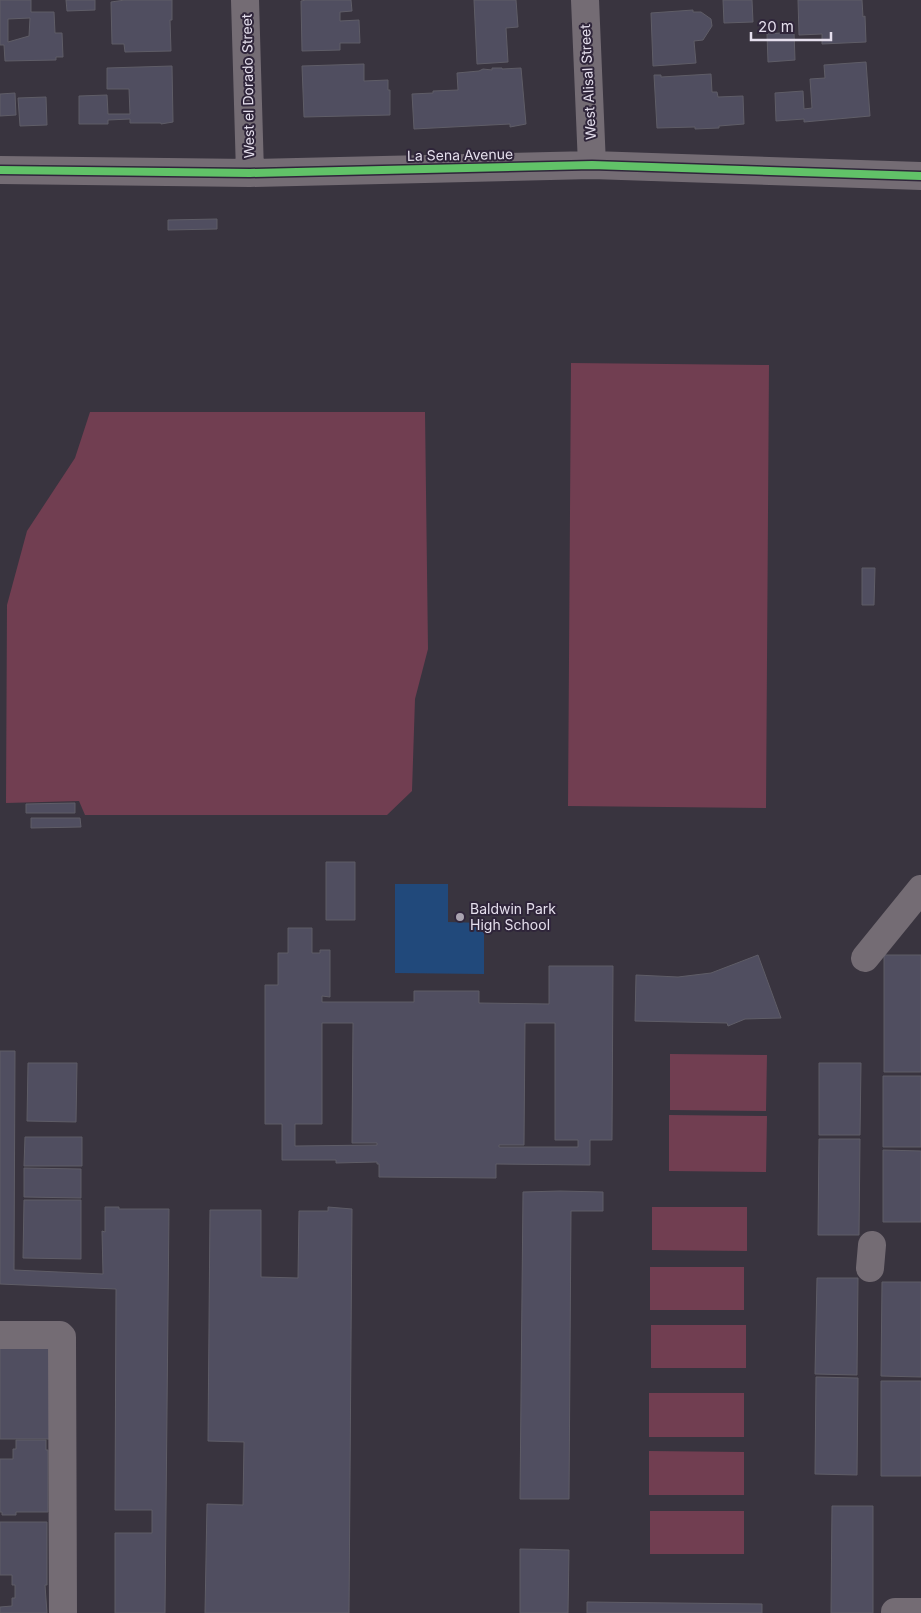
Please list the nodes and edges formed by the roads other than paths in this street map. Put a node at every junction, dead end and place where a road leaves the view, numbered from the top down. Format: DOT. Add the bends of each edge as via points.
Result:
graph roads {
  1 [pos="245,0"];
  2 [pos="584,0"];
  3 [pos="592,165"];
  4 [pos="0,170"];
  5 [pos="250,173"];
  6 [pos="921,176"];
  7 [pos="921,889"];
  8 [pos="865,958"];
  9 [pos="0,1335"];
  10 [pos="895,1612"];
  11 [pos="921,1612"];
  12 [pos="63,1613"];
  1 -- 5 [label="street, West el Dorado Street"];
  2 -- 3 [label="street, West Alisal Street"];
  3 -- 5 [label="street, La Sena Avenue"];
  3 -- 6 [label="street, La Sena Avenue"];
  4 -- 5 [label="street, La Sena Avenue"];
  7 -- 8 [label="street"];
  9 -- 12 [label="street" via="62,1337"];
  10 -- 11 [label="street"];
}
